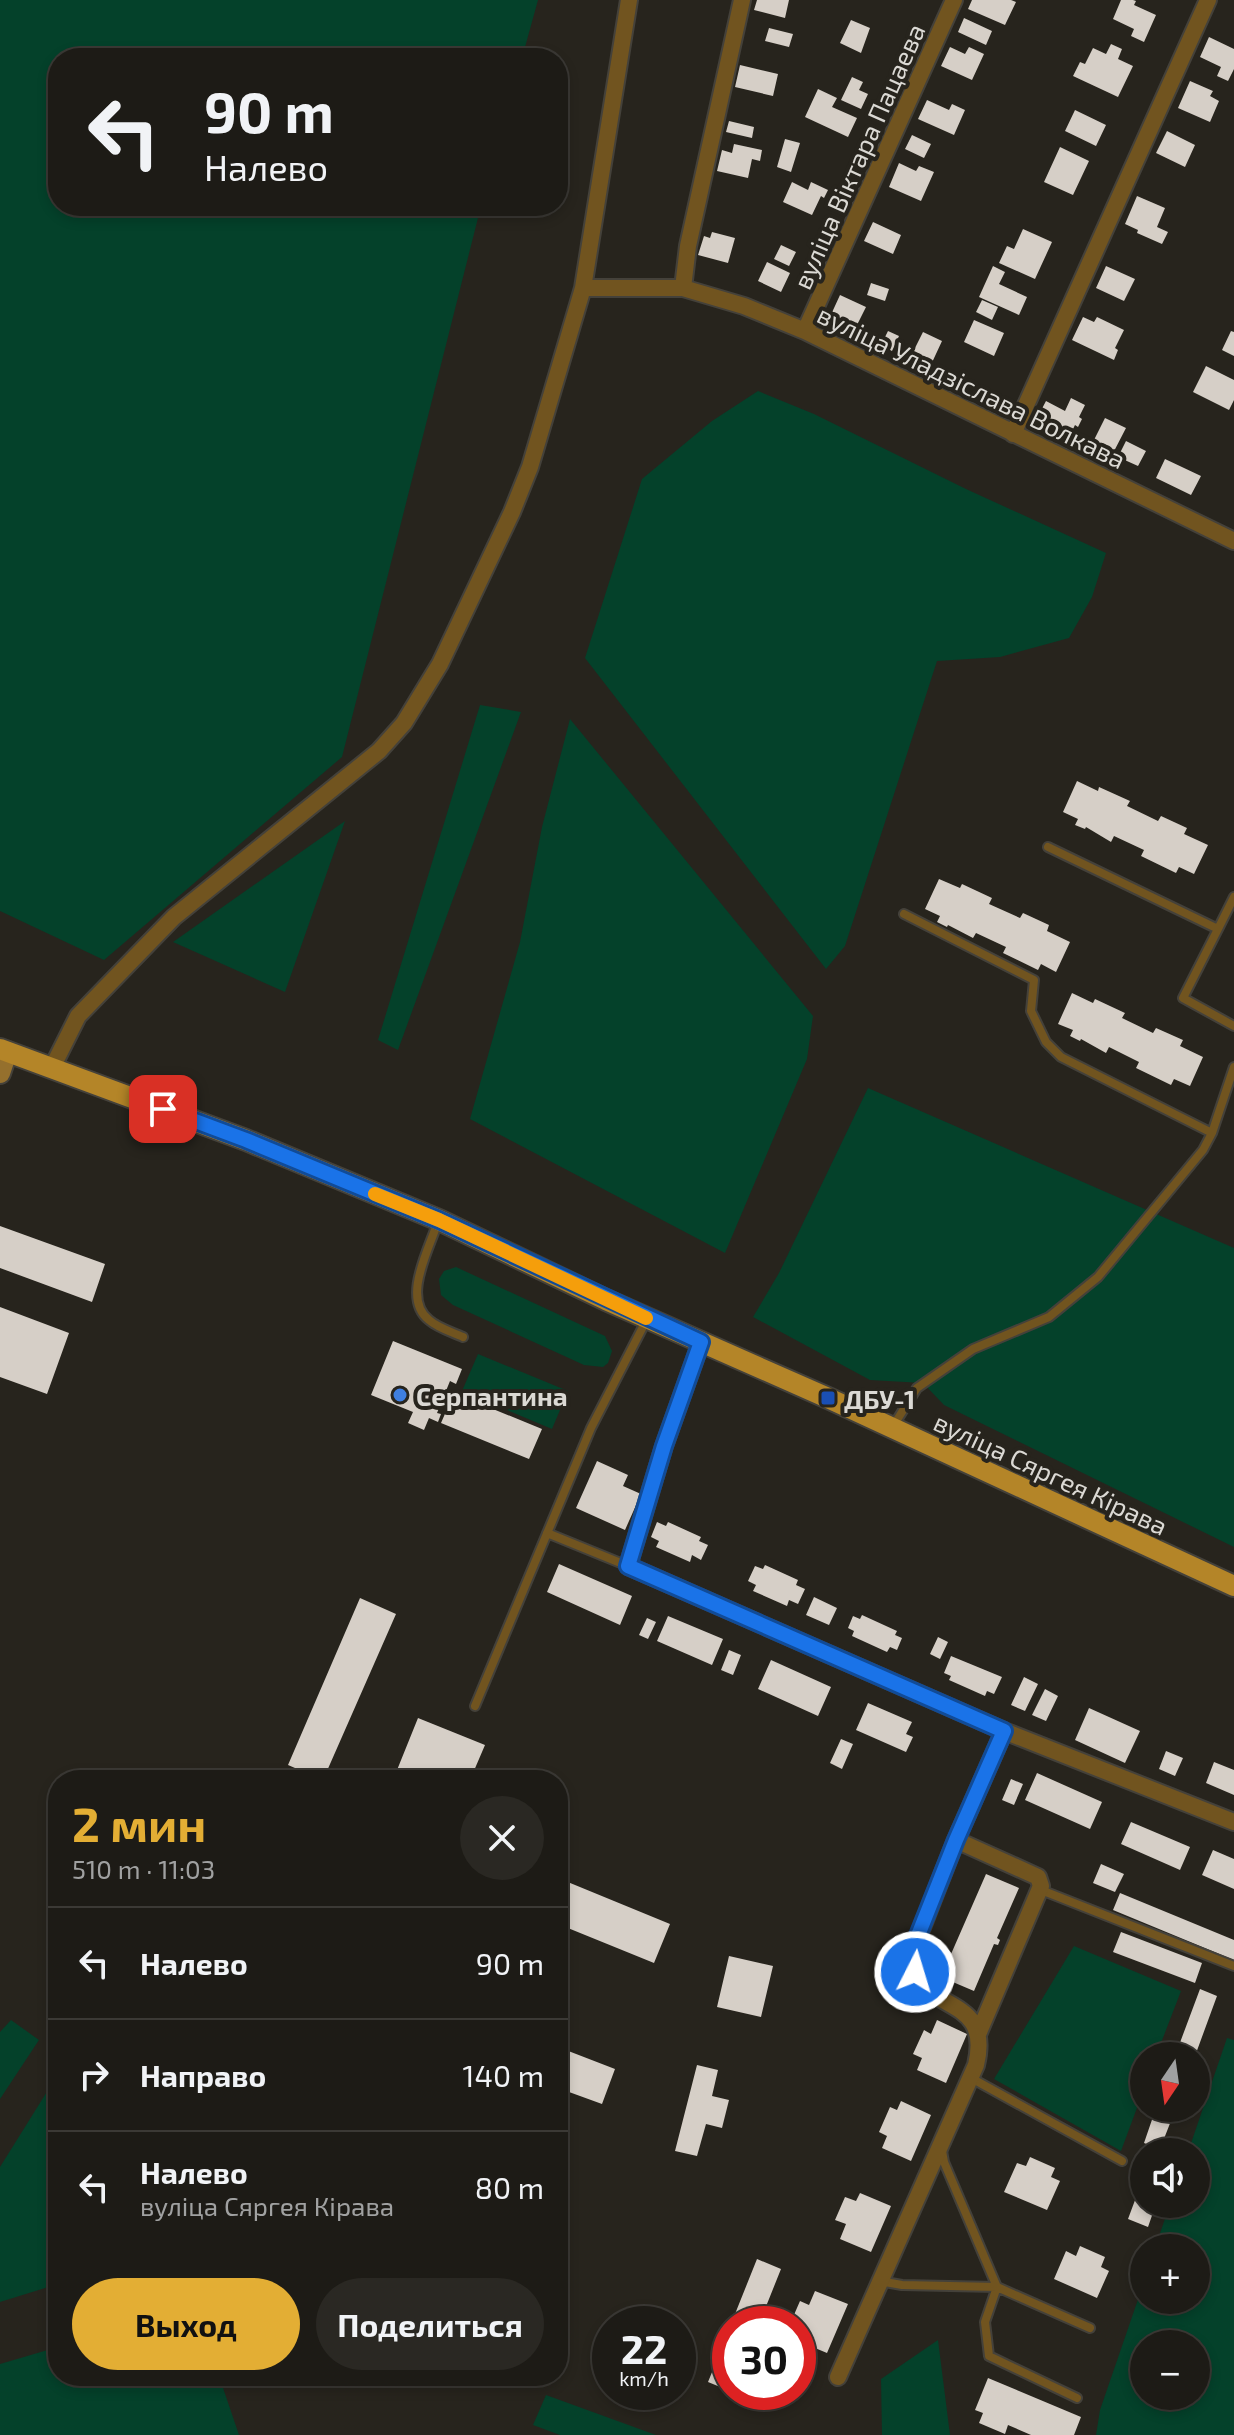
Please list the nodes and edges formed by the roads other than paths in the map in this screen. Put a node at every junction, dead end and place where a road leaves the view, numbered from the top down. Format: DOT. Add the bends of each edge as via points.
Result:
graph roads {
  1 [pos="629,0"];
  2 [pos="742,0"];
  3 [pos="954,0"];
  4 [pos="1208,0"];
  5 [pos="583,288"];
  6 [pos="683,288"];
  7 [pos="805,331"];
  8 [pos="1013,434"];
  9 [pos="1232,537"];
  10 [pos="1048,847"];
  11 [pos="1234,897"];
  12 [pos="904,914"];
  13 [pos="1218,929"];
  14 [pos="1234,1026"];
  15 [pos="2,1050"];
  16 [pos="1234,1067"];
  17 [pos="52,1068"];
  18 [pos="0,1073"];
  19 [pos="1212,1133"];
  20 [pos="439,1220"];
  21 [pos="647,1318"];
  22 [pos="463,1337"];
  23 [pos="701,1342"];
  24 [pos="892,1428"];
  25 [pos="547,1533"];
  26 [pos="628,1566"];
  27 [pos="1234,1586"];
  28 [pos="475,1706"];
  29 [pos="1004,1731"];
  30 [pos="1234,1822"];
  31 [pos="956,1840"];
  32 [pos="1041,1890"];
  33 [pos="1234,1966"];
  34 [pos="979,2032"];
  35 [pos="970,2077"];
  36 [pos="941,2142"];
  37 [pos="1122,2161"];
  38 [pos="879,2281"];
  39 [pos="997,2287"];
  40 [pos="1090,2328"];
  41 [pos="838,2377"];
  42 [pos="1077,2398"];
  1 -- 5 [label="street"];
  2 -- 6 [label="street"];
  3 -- 7 [label="street, вуліца Віктара Пацаева"];
  4 -- 8 [label="street"];
  5 -- 6 [label="street, вуліца Уладзіслава Волкава"];
  5 -- 17 [label="street" via="525,484 440,664 404,723 352,775 174,917 78,1016"];
  6 -- 7 [label="street, вуліца Уладзіслава Волкава"];
  7 -- 8 [label="street, вуліца Уладзіслава Волкава"];
  8 -- 9 [label="street, вуліца Уладзіслава Волкава"];
  10 -- 13 [label="lane"];
  11 -- 13 [label="lane"];
  12 -- 19 [label="lane" via="1034,980 1031,1011 1046,1042 1061,1057"];
  13 -- 14 [label="lane" via="1183,998"];
  15 -- 17 [label="main road, вуліца Сяргея Кірава"];
  15 -- 18 [label="street"];
  16 -- 19 [label="lane"];
  17 -- 20 [label="main road, вуліца Сяргея Кірава"];
  19 -- 24 [label="lane" via="1098,1277 1049,1317 973,1349 917,1388"];
  20 -- 21 [label="main road, вуліца Сяргея Кірава"];
  20 -- 22 [label="lane" via="419,1270 417,1298 428,1320"];
  21 -- 23 [label="main road, вуліца Сяргея Кірава"];
  21 -- 25 [label="lane" via="591,1428"];
  23 -- 24 [label="main road, вуліца Сяргея Кірава"];
  23 -- 26 [label="street"];
  24 -- 27 [label="main road, вуліца Сяргея Кірава"];
  25 -- 26 [label="lane"];
  25 -- 28 [label="lane"];
  26 -- 29 [label="street"];
  29 -- 30 [label="street"];
  29 -- 31 [label="street"];
  31 -- 32 [label="street" via="1038,1877"];
  31 -- 34 [label="street" via="915,1943 913,1962 927,1990 963,2012"];
  32 -- 33 [label="lane"];
  32 -- 34 [label="street"];
  34 -- 35 [label="street" via="980,2050"];
  35 -- 36 [label="street"];
  35 -- 37 [label="lane"];
  36 -- 38 [label="street"];
  36 -- 39 [label="lane" via="944,2162"];
  38 -- 39 [label="lane"];
  38 -- 41 [label="street"];
  39 -- 40 [label="lane"];
  39 -- 42 [label="lane" via="985,2322 989,2356"];
}
